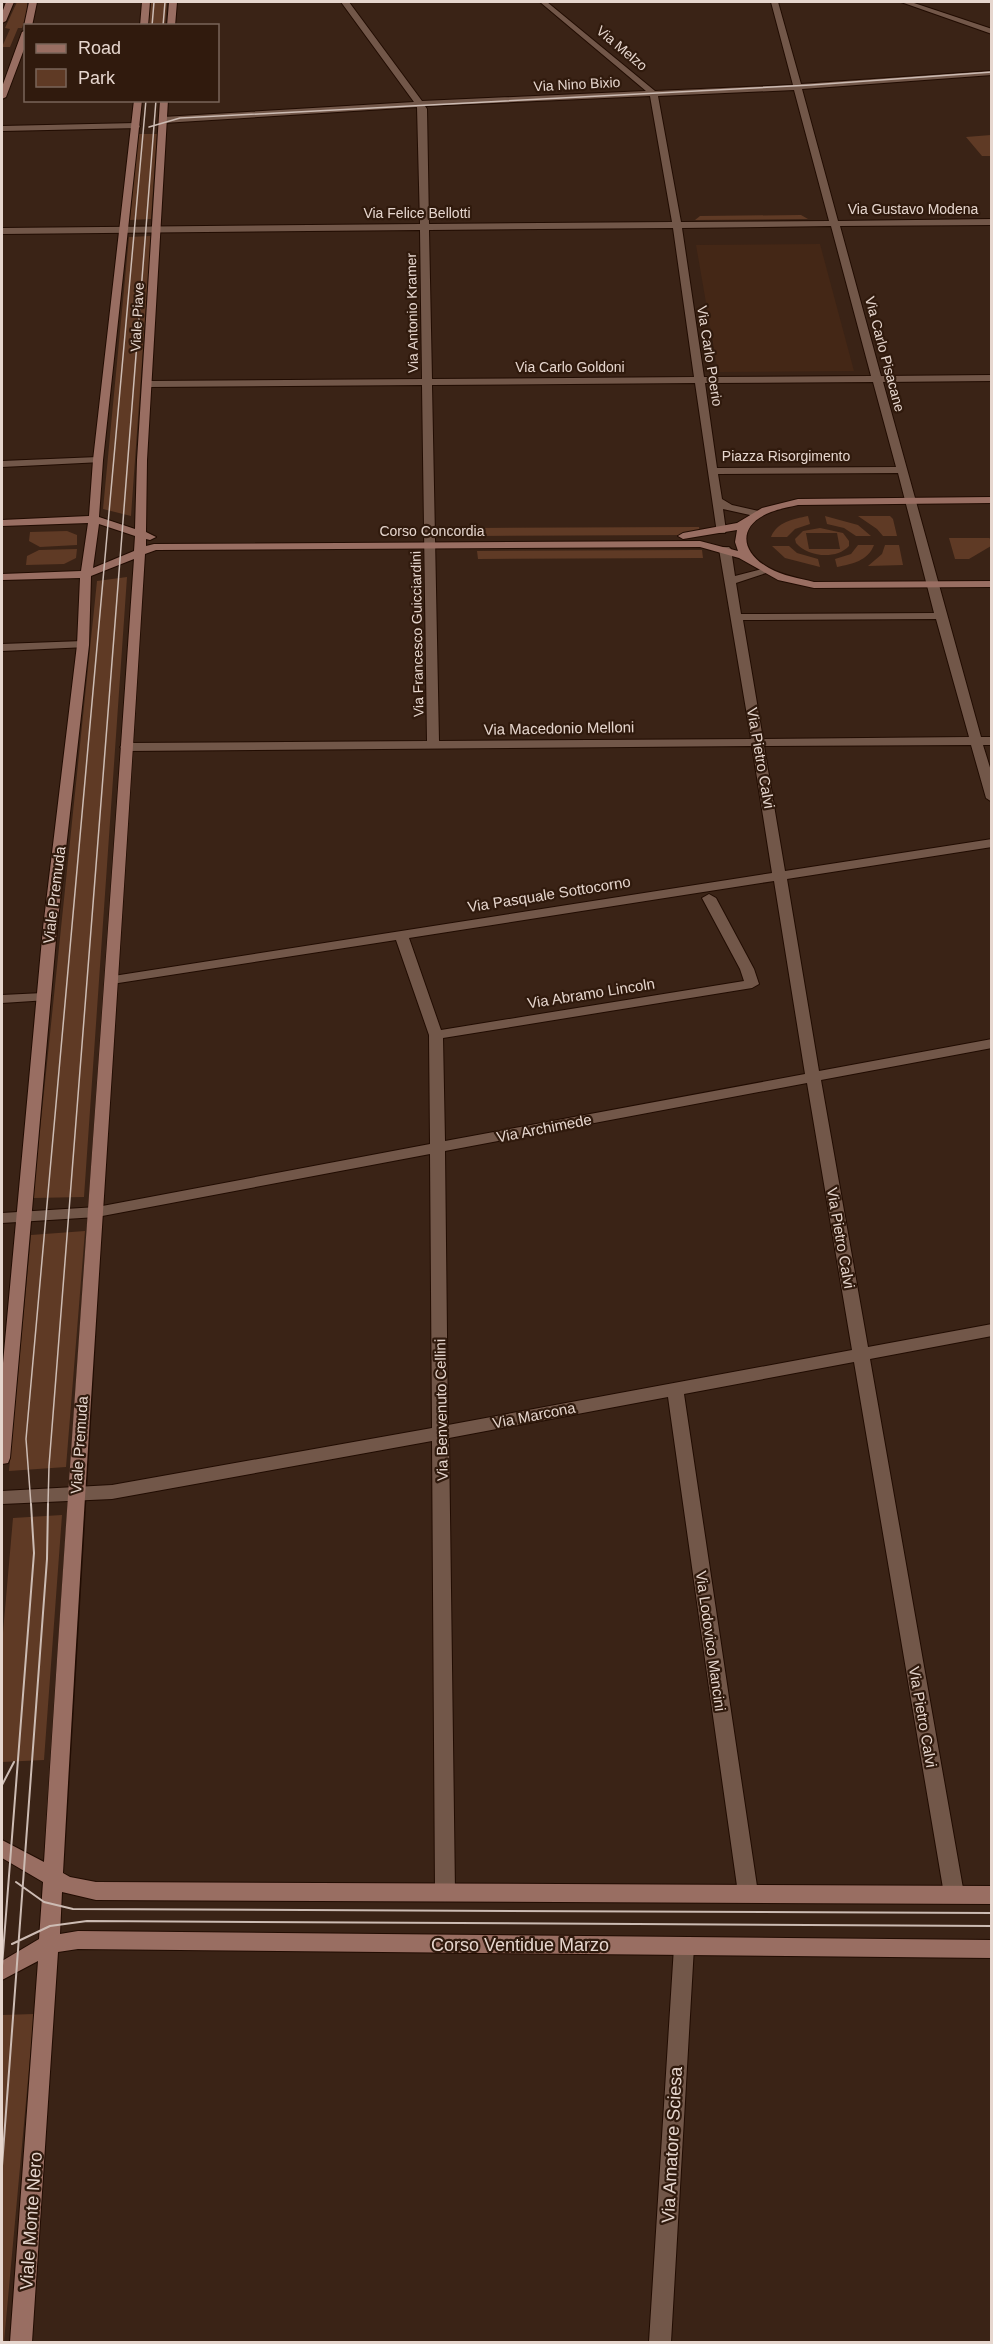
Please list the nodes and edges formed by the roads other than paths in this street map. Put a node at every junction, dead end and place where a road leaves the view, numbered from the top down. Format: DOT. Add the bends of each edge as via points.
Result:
graph roads {
  1 [pos="10,2"];
  2 [pos="33,2"];
  3 [pos="146,2"];
  4 [pos="173,2"];
  5 [pos="345,2"];
  6 [pos="543,2"];
  7 [pos="774,2"];
  8 [pos="905,2"];
  9 [pos="2,21"];
  10 [pos="29,24"];
  11 [pos="144,24"];
  12 [pos="171,24"];
  13 [pos="992,32"];
  14 [pos="24,37"];
  15 [pos="992,73"];
  16 [pos="797,87"];
  17 [pos="654,94"];
  18 [pos="2,97"];
  19 [pos="139,102"];
  20 [pos="163,102"];
  21 [pos="420,104"];
  22 [pos="150,123"];
  23 [pos="2,129"];
  24 [pos="834,218"];
  25 [pos="992,222"];
  26 [pos="676,224"];
  27 [pos="425,226"];
  28 [pos="157,228"];
  29 [pos="129,229"];
  30 [pos="2,233"];
  31 [pos="992,378"];
  32 [pos="877,379"];
  33 [pos="700,380"];
  34 [pos="428,382"];
  35 [pos="148,384"];
  36 [pos="98,460"];
  37 [pos="2,464"];
  38 [pos="902,470"];
  39 [pos="714,471"];
  40 [pos="992,500"];
  41 [pos="718,501"];
  42 [pos="910,501"];
  43 [pos="759,514"];
  44 [pos="94,519"];
  45 [pos="430,522"];
  46 [pos="2,523"];
  47 [pos="746,524"];
  48 [pos="721,531"];
  49 [pos="140,535"];
  50 [pos="430,543"];
  51 [pos="725,549"];
  52 [pos="140,552"];
  53 [pos="749,560"];
  54 [pos="766,571"];
  55 [pos="87,574"];
  56 [pos="2,577"];
  57 [pos="730,581"];
  58 [pos="992,584"];
  59 [pos="932,585"];
  60 [pos="940,616"];
  61 [pos="736,617"];
  62 [pos="83,645"];
  63 [pos="2,648"];
  64 [pos="977,741"];
  65 [pos="992,741"];
  66 [pos="758,742"];
  67 [pos="434,745"];
  68 [pos="126,747"];
  69 [pos="992,798"];
  70 [pos="992,843"];
  71 [pos="780,875"];
  72 [pos="709,898"];
  73 [pos="401,934"];
  74 [pos="112,980"];
  75 [pos="44,997"];
  76 [pos="2,999"];
  77 [pos="436,1035"];
  78 [pos="992,1043"];
  79 [pos="813,1077"];
  80 [pos="438,1148"];
  81 [pos="97,1212"];
  82 [pos="23,1216"];
  83 [pos="2,1218"];
  84 [pos="992,1330"];
  85 [pos="862,1355"];
  86 [pos="675,1388"];
  87 [pos="442,1433"];
  88 [pos="2,1458"];
  89 [pos="75,1494"];
  90 [pos="2,1498"];
  91 [pos="2,1848"];
  92 [pos="53,1879"];
  93 [pos="445,1892"];
  94 [pos="748,1893"];
  95 [pos="954,1894"];
  96 [pos="992,1895"];
  97 [pos="49,1944"];
  98 [pos="684,1947"];
  99 [pos="992,1949"];
  100 [pos="2,1971"];
  101 [pos="21,2343"];
  102 [pos="660,2343"];
  1 -- 9 [label="street"];
  2 -- 10 [label="street"];
  3 -- 11 [label="street"];
  4 -- 12 [label="street"];
  5 -- 21 [label="street"];
  6 -- 17 [label="street, Via Melzo"];
  7 -- 16 [label="street"];
  8 -- 13 [label="street"];
  14 -- 18 [label="street"];
  15 -- 16 [label="street, Via Nino Bixio"];
  16 -- 17 [label="street, Via Nino Bixio"];
  16 -- 24 [label="street"];
  17 -- 21 [label="street, Via Nino Bixio"];
  17 -- 26 [label="street, Via Carlo Poerio"];
  19 -- 22 [label="street, Viale Piave"];
  20 -- 22 [label="street, Viale Piave"];
  21 -- 22 [label="street, Via Nino Bixio"];
  21 -- 27 [label="street, Via Antonio Kramer"];
  22 -- 23 [label="street, Via Nino Bixio"];
  22 -- 28 [label="street, Viale Piave"];
  22 -- 29 [label="street, Viale Piave"];
  24 -- 25 [label="street, Via Gustavo Modena"];
  24 -- 26 [label="street, Via Gustavo Modena"];
  24 -- 32 [label="street, Via Carlo Pisacane"];
  26 -- 27 [label="street, Via Felice Bellotti"];
  26 -- 33 [label="street, Via Carlo Poerio"];
  27 -- 28 [label="street, Via Felice Bellotti"];
  27 -- 34 [label="street, Via Antonio Kramer"];
  28 -- 29 [label="street, Via Felice Bellotti"];
  28 -- 35 [label="street, Viale Piave"];
  29 -- 30 [label="street, Via Felice Bellotti"];
  29 -- 36 [label="street, Viale Piave"];
  31 -- 32 [label="street, Via Carlo Goldoni"];
  32 -- 33 [label="street, Via Carlo Goldoni"];
  32 -- 38 [label="street, Via Carlo Pisacane"];
  33 -- 34 [label="street, Via Carlo Goldoni"];
  33 -- 39 [label="street, Via Carlo Poerio"];
  34 -- 35 [label="street, Via Carlo Goldoni"];
  34 -- 45 [label="street, Via Antonio Kramer"];
  35 -- 49 [label="street, Viale Piave"];
  36 -- 37 [label="street"];
  36 -- 44 [label="street, Viale Piave"];
  38 -- 39 [label="street, Piazza Risorgimento"];
  38 -- 42 [label="street"];
  39 -- 41 [label="street, Piazza Risorgimento"];
  40 -- 42 [label="street"];
  41 -- 43 [label="street" via="729,508"];
  41 -- 48 [label="street, Piazza Risorgimento"];
  42 -- 43 [label="street" via="810,501 785,504"];
  42 -- 59 [label="street"];
  43 -- 47 [label="street"];
  44 -- 46 [label="street"];
  44 -- 49 [label="street, Corso Concordia"];
  44 -- 55 [label="street, Viale Piave"];
  45 -- 50 [label="street, Via Francesco Guicciardini"];
  47 -- 48 [label="street"];
  47 -- 53 [label="street" via="740,542"];
  48 -- 50 [label="street, Corso Concordia" via="682,536"];
  49 -- 50 [label="street, Corso Concordia" via="172,542"];
  49 -- 52 [label="street, Viale Piave"];
  50 -- 51 [label="street, Corso Concordia" via="700,544"];
  50 -- 52 [label="street, Corso Concordia" via="154,547"];
  50 -- 67 [label="street, Via Francesco Guicciardini"];
  51 -- 53 [label="street"];
  51 -- 57 [label="street, Via Pietro Calvi"];
  52 -- 55 [label="street, Corso Concordia"];
  52 -- 68 [label="street, Viale Premuda"];
  53 -- 54 [label="street"];
  54 -- 57 [label="street"];
  54 -- 59 [label="street" via="814,585"];
  55 -- 56 [label="street"];
  55 -- 62 [label="street, Viale Premuda"];
  57 -- 61 [label="street, Via Pietro Calvi"];
  58 -- 59 [label="street"];
  59 -- 60 [label="street"];
  60 -- 61 [label="street"];
  60 -- 64 [label="street"];
  61 -- 66 [label="street, Via Pietro Calvi"];
  62 -- 63 [label="street"];
  62 -- 75 [label="street, Viale Premuda"];
  64 -- 65 [label="street, Via Macedonio Melloni"];
  64 -- 66 [label="street, Via Macedonio Melloni"];
  64 -- 69 [label="street"];
  66 -- 67 [label="street, Via Macedonio Melloni"];
  66 -- 71 [label="street, Via Pietro Calvi"];
  67 -- 68 [label="street, Via Macedonio Melloni"];
  68 -- 74 [label="street, Viale Premuda"];
  70 -- 71 [label="street, Via Pasquale Sottocorno"];
  71 -- 73 [label="street, Via Pasquale Sottocorno"];
  71 -- 79 [label="street, Via Pietro Calvi"];
  72 -- 77 [label="street, Via Abramo Lincoln" via="752,984"];
  73 -- 74 [label="street, Via Pasquale Sottocorno"];
  73 -- 77 [label="street, Via Benvenuto Cellini"];
  74 -- 81 [label="street, Viale Premuda"];
  75 -- 76 [label="street"];
  75 -- 82 [label="street, Viale Premuda"];
  77 -- 80 [label="street, Via Benvenuto Cellini"];
  78 -- 79 [label="street, Via Archimede"];
  79 -- 80 [label="street, Via Archimede"];
  79 -- 85 [label="street, Via Pietro Calvi"];
  80 -- 81 [label="street, Via Archimede"];
  80 -- 87 [label="street, Via Benvenuto Cellini"];
  81 -- 82 [label="street"];
  81 -- 89 [label="street, Viale Premuda"];
  82 -- 83 [label="street"];
  82 -- 88 [label="street, Viale Premuda"];
  84 -- 85 [label="street, Via Marcona"];
  85 -- 86 [label="street, Via Marcona"];
  85 -- 95 [label="street, Via Pietro Calvi"];
  86 -- 87 [label="street, Via Marcona"];
  86 -- 94 [label="street, Via Lodovico Mancini"];
  87 -- 89 [label="street, Via Marcona" via="112,1492"];
  87 -- 93 [label="street, Via Benvenuto Cellini"];
  89 -- 90 [label="street, Via Marcona"];
  89 -- 92 [label="street, Viale Premuda"];
  91 -- 92 [label="street"];
  92 -- 93 [label="street" via="96,1891"];
  92 -- 97 [label="street, Viale Monte Nero"];
  93 -- 94 [label="street"];
  94 -- 95 [label="street"];
  95 -- 96 [label="street"];
  97 -- 98 [label="street, Corso Ventidue Marzo" via="88,1941"];
  97 -- 100 [label="street"];
  97 -- 101 [label="street, Viale Monte Nero"];
  98 -- 99 [label="street, Corso Ventidue Marzo"];
  98 -- 102 [label="street, Via Amatore Sciesa"];
}
